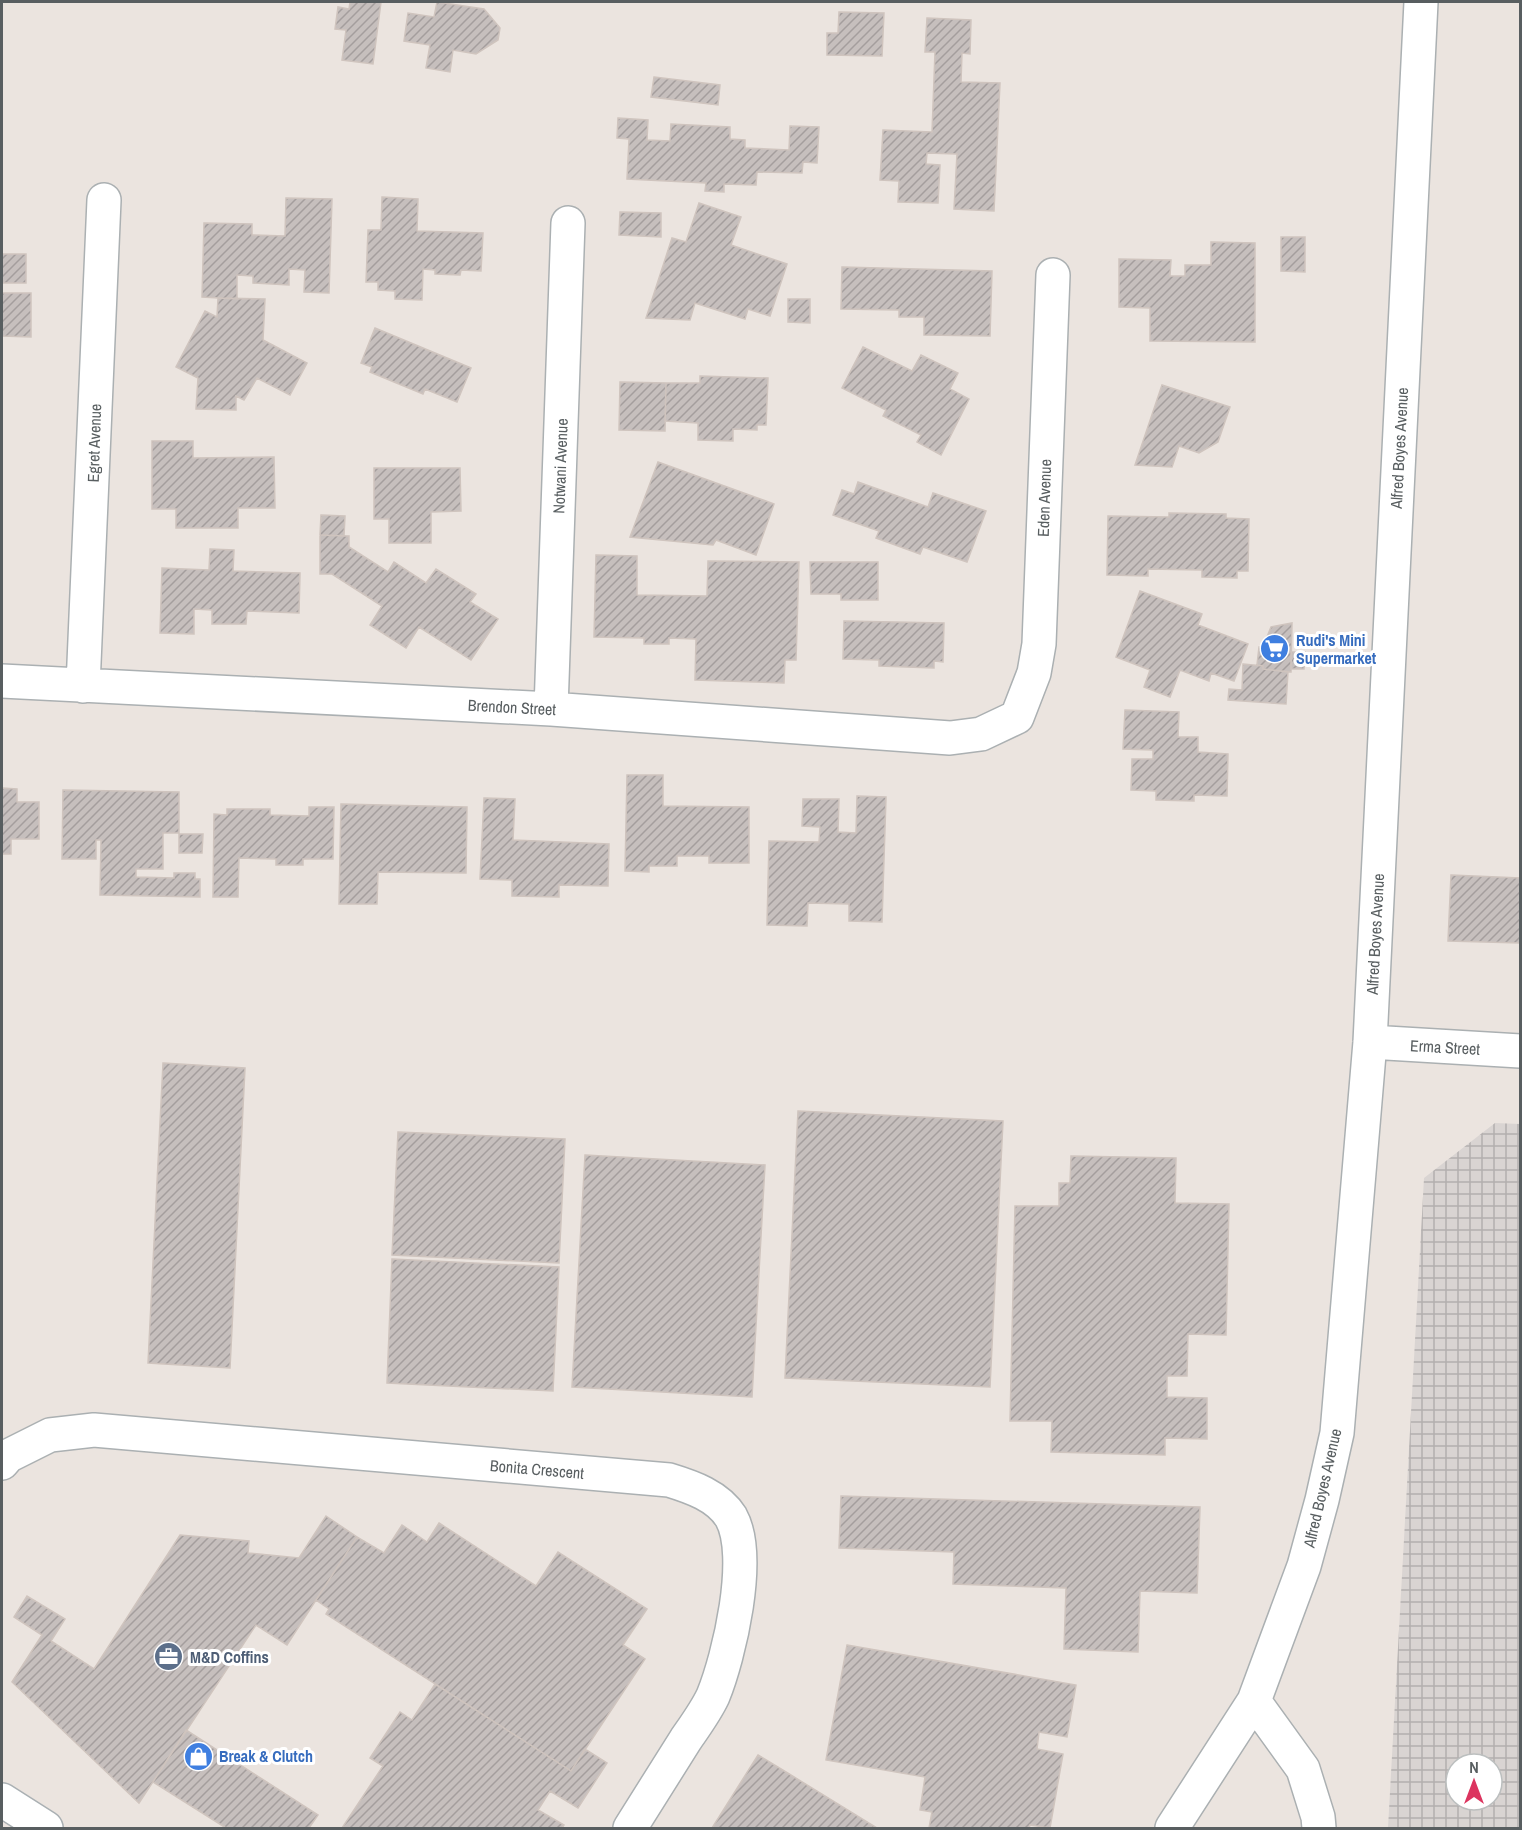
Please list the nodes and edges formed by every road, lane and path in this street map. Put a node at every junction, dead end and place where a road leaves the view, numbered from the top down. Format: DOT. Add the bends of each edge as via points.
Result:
graph roads {
  1 [pos="1421,2"];
  2 [pos="104,200"];
  3 [pos="568,223"];
  4 [pos="1053,275"];
  5 [pos="2,681"];
  6 [pos="83,686"];
  7 [pos="551,709"];
  8 [pos="1017,717"];
  9 [pos="1370,1042"];
  10 [pos="1521,1051"];
  11 [pos="2,1463"];
  12 [pos="1254,1701"];
  13 [pos="2,1800"];
  14 [pos="46,1828"];
  15 [pos="630,1828"];
  16 [pos="1172,1828"];
  17 [pos="1318,1828"];
  1 -- 9 [label="street, Alfred Boyes Avenue"];
  2 -- 6 [label="street, Egret Avenue"];
  3 -- 7 [label="street, Notwani Avenue"];
  4 -- 8 [label="street, Eden Avenue" via="1039,644 1035,674"];
  5 -- 6 [label="street, Brendon Street"];
  6 -- 7 [label="street, Brendon Street"];
  7 -- 8 [label="street, Brendon Street" via="950,738 981,734"];
  9 -- 10 [label="street, Erma Street"];
  9 -- 12 [label="street, Alfred Boyes Avenue" via="1337,1433 1304,1566"];
  11 -- 15 [label="street, Bonita Crescent" via="8,1456 50,1435 94,1430 669,1480 695,1487 730,1517 736,1532 739,1566 728,1650 712,1698"];
  12 -- 16 [label="street, Alfred Boyes Avenue"];
  12 -- 17 [label="street" via="1303,1769"];
  13 -- 14 [label="street"];
}
